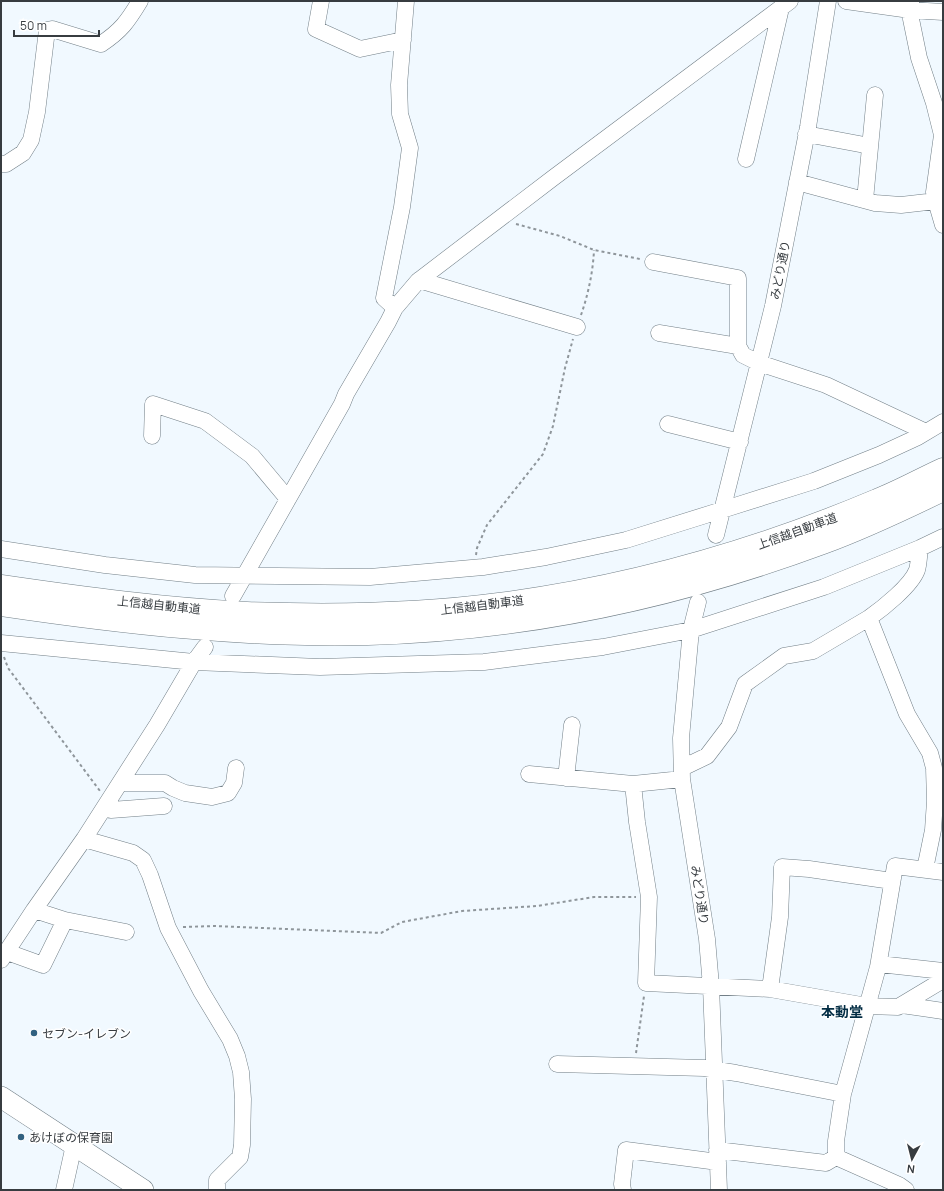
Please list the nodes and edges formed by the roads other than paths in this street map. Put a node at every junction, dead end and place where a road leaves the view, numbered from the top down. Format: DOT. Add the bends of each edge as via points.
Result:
graph roads {
  1 [pos="140,1"];
  2 [pos="321,1"];
  3 [pos="406,1"];
  4 [pos="828,1"];
  5 [pos="846,1"];
  6 [pos="786,5"];
  7 [pos="910,6"];
  8 [pos="943,12"];
  9 [pos="403,40"];
  10 [pos="875,95"];
  11 [pos="938,103"];
  12 [pos="806,134"];
  13 [pos="870,146"];
  14 [pos="746,159"];
  15 [pos="1,164"];
  16 [pos="797,182"];
  17 [pos="865,200"];
  18 [pos="936,201"];
  19 [pos="943,225"];
  20 [pos="653,262"];
  21 [pos="419,280"];
  22 [pos="395,308"];
  23 [pos="577,327"];
  24 [pos="659,333"];
  25 [pos="738,346"];
  26 [pos="759,363"];
  27 [pos="943,422"];
  28 [pos="668,424"];
  29 [pos="926,432"];
  30 [pos="152,436"];
  31 [pos="740,442"];
  32 [pos="943,469"];
  33 [pos="943,490"];
  34 [pos="288,499"];
  35 [pos="722,510"];
  36 [pos="716,535"];
  37 [pos="943,537"];
  38 [pos="920,548"];
  39 [pos="1,549"];
  40 [pos="244,576"];
  41 [pos="1,586"];
  42 [pos="233,596"];
  43 [pos="698,602"];
  44 [pos="1,605"];
  45 [pos="869,618"];
  46 [pos="691,630"];
  47 [pos="205,647"];
  48 [pos="2,648"];
  49 [pos="194,662"];
  50 [pos="572,725"];
  51 [pos="236,768"];
  52 [pos="529,774"];
  53 [pos="682,774"];
  54 [pos="566,778"];
  55 [pos="120,783"];
  56 [pos="633,784"];
  57 [pos="108,802"];
  58 [pos="164,806"];
  59 [pos="84,839"];
  60 [pos="925,869"];
  61 [pos="943,872"];
  62 [pos="892,881"];
  63 [pos="34,910"];
  64 [pos="65,920"];
  65 [pos="126,932"];
  66 [pos="4,956"];
  67 [pos="879,964"];
  68 [pos="943,971"];
  69 [pos="943,980"];
  70 [pos="711,986"];
  71 [pos="770,989"];
  72 [pos="902,1005"];
  73 [pos="867,1006"];
  74 [pos="943,1011"];
  75 [pos="557,1064"];
  76 [pos="714,1070"];
  77 [pos="843,1094"];
  78 [pos="1,1097"];
  79 [pos="74,1145"];
  80 [pos="717,1156"];
  81 [pos="836,1157"];
  82 [pos="64,1190"];
  83 [pos="143,1190"];
  84 [pos="217,1190"];
  85 [pos="623,1190"];
  86 [pos="719,1190"];
  87 [pos="906,1190"];
  1 -- 15 [label="street" via="130,19 116,34 101,44 52,29 47,30 31,140 23,153 6,164"];
  2 -- 9 [label="street" via="316,29 360,49"];
  3 -- 9 [label="street"];
  4 -- 12 [label="street, みどり通り"];
  5 -- 7 [label="street"];
  6 -- 14 [label="street"];
  6 -- 21 [label="street"];
  7 -- 8 [label="street"];
  7 -- 11 [label="street" via="919,58"];
  9 -- 22 [label="street" via="399,85 400,114 410,148 402,207 384,298"];
  10 -- 13 [label="street"];
  11 -- 18 [label="street" via="942,135 934,192"];
  12 -- 13 [label="street"];
  12 -- 16 [label="street, みどり通り"];
  13 -- 17 [label="street"];
  16 -- 17 [label="street"];
  16 -- 26 [label="street, みどり通り"];
  17 -- 18 [label="street" via="901,205"];
  18 -- 19 [label="street"];
  20 -- 25 [label="street" via="738,278"];
  21 -- 22 [label="street"];
  21 -- 23 [label="street"];
  22 -- 34 [label="street"];
  24 -- 25 [label="street"];
  25 -- 26 [label="street" via="743,355"];
  26 -- 29 [label="street" via="826,385"];
  26 -- 31 [label="street, みどり通り"];
  27 -- 29 [label="street"];
  28 -- 31 [label="street"];
  29 -- 35 [label="street" via="879,455 814,480"];
  30 -- 34 [label="street" via="153,404 205,421 252,456"];
  31 -- 35 [label="street, みどり通り"];
  32 -- 41 [label="highway, 上信越自動車道" via="880,499 746,550 628,582 499,604 363,614 246,613 132,603"];
  33 -- 44 [label="highway, 上信越自動車道" via="888,517 825,542 696,585 631,601 504,624 368,634 247,632 126,622"];
  34 -- 40 [label="street"];
  35 -- 36 [label="street, みどり通り"];
  35 -- 40 [label="street" via="626,540 546,557 474,568 370,578"];
  37 -- 38 [label="street"];
  38 -- 45 [label="street" via="916,571 906,585"];
  38 -- 46 [label="street" via="824,587"];
  39 -- 40 [label="street" via="194,575"];
  40 -- 42 [label="street"];
  43 -- 46 [label="street, みどり通り"];
  45 -- 53 [label="street" via="813,651 784,656 745,684 729,727 707,756"];
  45 -- 60 [label="street" via="907,714 930,753 934,768 933,830"];
  46 -- 49 [label="street" via="603,647 484,662 320,667"];
  46 -- 53 [label="street, みどり通り" via="681,738"];
  47 -- 49 [label="street"];
  48 -- 49 [label="street"];
  49 -- 55 [label="street"];
  50 -- 54 [label="street"];
  51 -- 55 [label="street" via="234,783 228,793 212,797 185,793 165,783"];
  52 -- 54 [label="street"];
  53 -- 56 [label="street"];
  53 -- 70 [label="street, みどり通り" via="707,939"];
  54 -- 56 [label="street"];
  55 -- 57 [label="street"];
  56 -- 70 [label="street" via="649,897 646,983"];
  57 -- 58 [label="street" via="111,810"];
  57 -- 59 [label="street"];
  59 -- 63 [label="street"];
  59 -- 84 [label="street" via="133,853 143,860 168,928 237,1056 243,1099 242,1145 240,1157 217,1180"];
  60 -- 61 [label="street"];
  60 -- 62 [label="street" via="895,866"];
  62 -- 67 [label="street"];
  62 -- 71 [label="street" via="782,867 780,917"];
  63 -- 64 [label="street"];
  63 -- 66 [label="street"];
  64 -- 65 [label="street"];
  64 -- 66 [label="street" via="43,965"];
  67 -- 68 [label="street"];
  67 -- 73 [label="street"];
  69 -- 72 [label="street"];
  70 -- 71 [label="street"];
  70 -- 76 [label="street, みどり通り"];
  71 -- 73 [label="street"];
  72 -- 73 [label="street"];
  72 -- 74 [label="street"];
  73 -- 77 [label="street"];
  75 -- 76 [label="street"];
  76 -- 77 [label="street"];
  76 -- 80 [label="street, みどり通り"];
  77 -- 81 [label="street"];
  78 -- 79 [label="main road"];
  79 -- 82 [label="street"];
  79 -- 83 [label="main road"];
  80 -- 81 [label="street" via="826,1163"];
  80 -- 85 [label="street" via="626,1150"];
  80 -- 86 [label="street, みどり通り"];
  81 -- 87 [label="street"];
}
